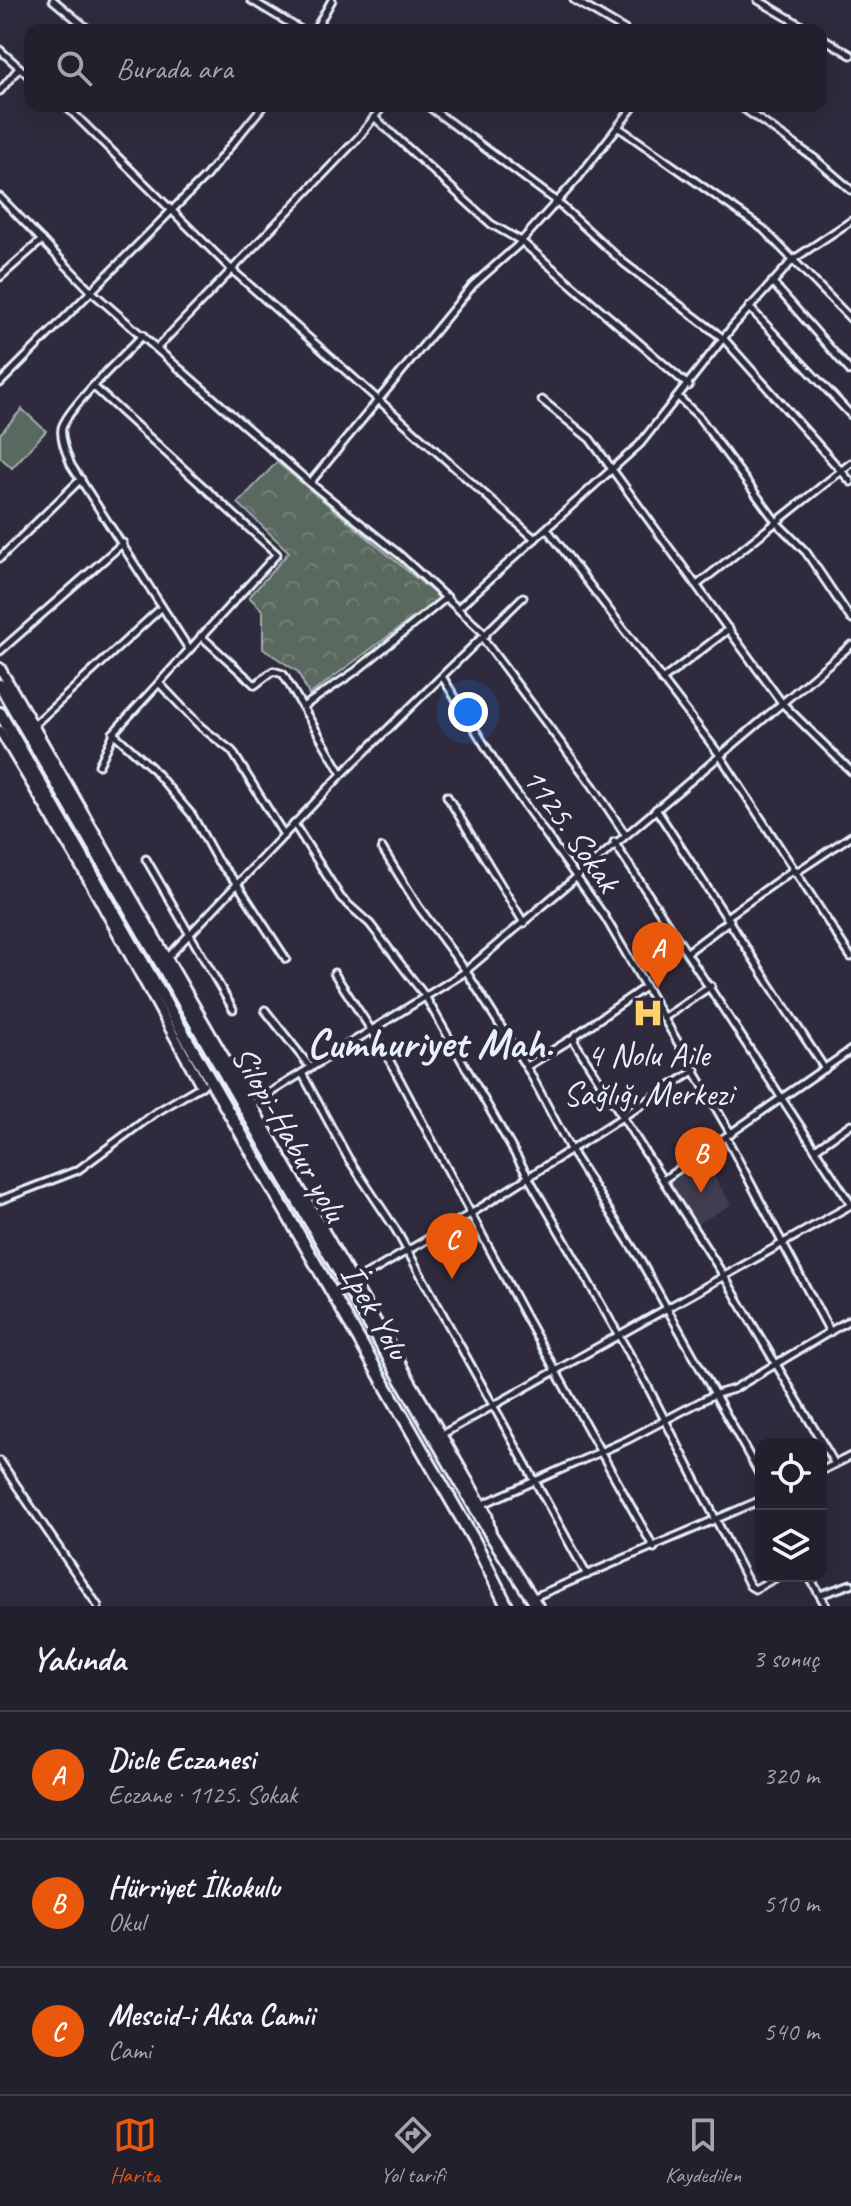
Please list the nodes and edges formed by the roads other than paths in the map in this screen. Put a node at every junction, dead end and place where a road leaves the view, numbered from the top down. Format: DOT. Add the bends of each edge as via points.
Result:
graph roads {
  1 [pos="53,0"];
  2 [pos="251,0"];
  3 [pos="332,0"];
  4 [pos="574,0"];
  5 [pos="758,0"];
  6 [pos="82,24"];
  7 [pos="291,24"];
  8 [pos="318,24"];
  9 [pos="615,24"];
  10 [pos="799,24"];
  11 [pos="827,41"];
  12 [pos="0,50"];
  13 [pos="851,55"];
  14 [pos="19,68"];
  15 [pos="24,72"];
  16 [pos="0,91"];
  17 [pos="72,112"];
  18 [pos="258,112"];
  19 [pos="378,112"];
  20 [pos="436,112"];
  21 [pos="629,112"];
  22 [pos="749,112"];
  23 [pos="374,117"];
  24 [pos="618,127"];
  25 [pos="851,190"];
  26 [pos="0,197"];
  27 [pos="555,200"];
  28 [pos="172,212"];
  29 [pos="851,221"];
  30 [pos="42,240"];
  31 [pos="521,241"];
  32 [pos="794,259"];
  33 [pos="231,269"];
  34 [pos="0,277"];
  35 [pos="772,282"];
  36 [pos="92,292"];
  37 [pos="749,307"];
  38 [pos="851,319"];
  39 [pos="143,335"];
  40 [pos="724,339"];
  41 [pos="157,348"];
  42 [pos="851,372"];
  43 [pos="0,383"];
  44 [pos="689,386"];
  45 [pos="94,387"];
  46 [pos="678,397"];
  47 [pos="380,399"];
  48 [pos="542,400"];
  49 [pos="851,415"];
  50 [pos="851,463"];
  51 [pos="614,469"];
  52 [pos="842,470"];
  53 [pos="81,479"];
  54 [pos="851,482"];
  55 [pos="310,483"];
  56 [pos="777,523"];
  57 [pos="547,529"];
  58 [pos="535,539"];
  59 [pos="123,543"];
  60 [pos="0,558"];
  61 [pos="697,585"];
  62 [pos="447,597"];
  63 [pos="523,597"];
  64 [pos="458,608"];
  65 [pos="160,609"];
  66 [pos="851,619"];
  67 [pos="729,629"];
  68 [pos="201,636"];
  69 [pos="484,637"];
  70 [pos="851,645"];
  71 [pos="189,649"];
  72 [pos="0,651"];
  73 [pos="0,668"];
  74 [pos="443,678"];
  75 [pos="662,680"];
  76 [pos="159,683"];
  77 [pos="0,685"];
  78 [pos="782,703"];
  79 [pos="304,706"];
  80 [pos="0,713"];
  81 [pos="34,725"];
  82 [pos="0,731"];
  83 [pos="113,733"];
  84 [pos="719,754"];
  85 [pos="99,765"];
  86 [pos="851,771"];
  87 [pos="342,774"];
  88 [pos="447,796"];
  89 [pos="656,809"];
  90 [pos="294,824"];
  91 [pos="625,834"];
  92 [pos="284,835"];
  93 [pos="851,836"];
  94 [pos="614,842"];
  95 [pos="382,848"];
  96 [pos="146,859"];
  97 [pos="794,872"];
  98 [pos="575,876"];
  99 [pos="238,885"];
  100 [pos="729,918"];
  101 [pos="524,923"];
  102 [pos="189,936"];
  103 [pos="689,951"];
  104 [pos="851,957"];
  105 [pos="167,958"];
  106 [pos="286,959"];
  107 [pos="466,971"];
  108 [pos="334,973"];
  109 [pos="711,986"];
  110 [pos="645,987"];
  111 [pos="425,996"];
  112 [pos="233,1009"];
  113 [pos="265,1010"];
  114 [pos="665,1017"];
  115 [pos="373,1030"];
  116 [pos="574,1037"];
  117 [pos="851,1050"];
  118 [pos="526,1067"];
  119 [pos="311,1068"];
  120 [pos="825,1069"];
  121 [pos="696,1070"];
  122 [pos="302,1073"];
  123 [pos="211,1079"];
  124 [pos="201,1085"];
  125 [pos="783,1100"];
  126 [pos="251,1104"];
  127 [pos="622,1118"];
  128 [pos="851,1124"];
  129 [pos="729,1136"];
  130 [pos="815,1149"];
  131 [pos="571,1151"];
  132 [pos="529,1175"];
  133 [pos="663,1180"];
  134 [pos="293,1193"];
  135 [pos="0,1200"];
  136 [pos="281,1200"];
  137 [pos="851,1204"];
  138 [pos="472,1213"];
  139 [pos="781,1244"];
  140 [pos="407,1251"];
  141 [pos="724,1276"];
  142 [pos="354,1282"];
  143 [pos="668,1310"];
  144 [pos="851,1319"];
  145 [pos="830,1332"];
  146 [pos="618,1335"];
  147 [pos="777,1363"];
  148 [pos="559,1371"];
  149 [pos="713,1395"];
  150 [pos="492,1406"];
  151 [pos="665,1421"];
  152 [pos="441,1435"];
  153 [pos="602,1451"];
  154 [pos="851,1456"];
  155 [pos="0,1461"];
  156 [pos="835,1464"];
  157 [pos="755,1467"];
  158 [pos="827,1468"];
  159 [pos="535,1482"];
  160 [pos="755,1503"];
  161 [pos="478,1506"];
  162 [pos="718,1518"];
  163 [pos="654,1548"];
  164 [pos="587,1575"];
  165 [pos="767,1582"];
  166 [pos="812,1582"];
  167 [pos="851,1584"];
  168 [pos="820,1595"];
  169 [pos="534,1602"];
  170 [pos="98,1606"];
  171 [pos="507,1606"];
  172 [pos="826,1606"];
  1 -- 6 [label="street"];
  2 -- 7 [label="street"];
  3 -- 8 [label="street"];
  4 -- 9 [label="street"];
  5 -- 10 [label="street"];
  11 -- 13 [label="street"];
  12 -- 14 [label="street"];
  14 -- 15 [label="street"];
  14 -- 16 [label="street"];
  17 -- 28 [label="street"];
  18 -- 28 [label="street"];
  19 -- 23 [label="street"];
  20 -- 27 [label="street"];
  21 -- 24 [label="street"];
  22 -- 25 [label="street"];
  23 -- 31 [label="street" via="491,224"];
  23 -- 33 [label="street"];
  24 -- 27 [label="street"];
  24 -- 32 [label="street" via="763,229"];
  26 -- 30 [label="street"];
  27 -- 31 [label="street"];
  27 -- 40 [label="street" via="624,263"];
  28 -- 33 [label="street"];
  28 -- 36 [label="street"];
  29 -- 32 [label="street"];
  30 -- 34 [label="street"];
  30 -- 36 [label="street"];
  31 -- 44 [label="street"];
  31 -- 47 [label="street" via="473,285"];
  32 -- 35 [label="street"];
  32 -- 38 [label="street"];
  33 -- 41 [label="street"];
  33 -- 47 [label="street"];
  35 -- 37 [label="street"];
  35 -- 42 [label="street"];
  36 -- 39 [label="street"];
  36 -- 43 [label="street"];
  37 -- 40 [label="street"];
  37 -- 49 [label="street"];
  39 -- 41 [label="street"];
  39 -- 45 [label="street"];
  40 -- 44 [label="street"];
  40 -- 52 [label="street"];
  41 -- 55 [label="street"];
  44 -- 46 [label="street"];
  45 -- 53 [label="street" via="62,429 66,452"];
  45 -- 68 [label="street" via="276,552"];
  46 -- 51 [label="street"];
  46 -- 56 [label="street" via="699,417"];
  47 -- 55 [label="street"];
  47 -- 58 [label="street"];
  48 -- 51 [label="street" via="590,439"];
  50 -- 52 [label="street"];
  51 -- 57 [label="street"];
  51 -- 61 [label="street"];
  52 -- 54 [label="street"];
  52 -- 56 [label="street"];
  53 -- 59 [label="street"];
  53 -- 60 [label="street"];
  55 -- 62 [label="street"];
  56 -- 61 [label="street"];
  56 -- 66 [label="street" via="806,552"];
  57 -- 58 [label="street"];
  57 -- 75 [label="street"];
  58 -- 64 [label="street"];
  59 -- 65 [label="street"];
  59 -- 72 [label="street"];
  61 -- 67 [label="street"];
  62 -- 64 [label="street"];
  62 -- 79 [label="street"];
  63 -- 69 [label="street"];
  64 -- 69 [label="street"];
  65 -- 71 [label="street"];
  65 -- 81 [label="street"];
  67 -- 75 [label="street"];
  67 -- 78 [label="street"];
  68 -- 71 [label="street"];
  68 -- 79 [label="street" via="255,685 273,671 283,674"];
  69 -- 74 [label="street"];
  69 -- 91 [label="street"];
  70 -- 78 [label="street"];
  71 -- 76 [label="street"];
  73 -- 81 [label="street"];
  74 -- 87 [label="street"];
  74 -- 98 [label="street, 1125. Sokak"];
  75 -- 84 [label="street"];
  76 -- 83 [label="street"];
  76 -- 92 [label="street" via="232,751"];
  77 -- 134 [label="highway, Silopi-Habur yolu"];
  78 -- 84 [label="street"];
  78 -- 86 [label="street"];
  79 -- 87 [label="street"];
  80 -- 123 [label="highway, İpek Yolu"];
  81 -- 105 [label="street"];
  82 -- 124 [label="street"];
  83 -- 85 [label="street"];
  83 -- 99 [label="street" via="192,815"];
  84 -- 89 [label="street"];
  84 -- 97 [label="street"];
  87 -- 90 [label="street"];
  88 -- 101 [label="street"];
  89 -- 91 [label="street"];
  89 -- 100 [label="street"];
  90 -- 92 [label="street"];
  90 -- 111 [label="street" via="341,898 370,924"];
  91 -- 94 [label="street"];
  92 -- 99 [label="street"];
  93 -- 97 [label="street"];
  94 -- 98 [label="street"];
  94 -- 103 [label="street"];
  95 -- 107 [label="street"];
  96 -- 102 [label="street"];
  97 -- 100 [label="street"];
  97 -- 104 [label="street"];
  98 -- 101 [label="street"];
  98 -- 110 [label="street, 1125. Sokak"];
  99 -- 102 [label="street"];
  99 -- 106 [label="street"];
  100 -- 103 [label="street"];
  100 -- 120 [label="street"];
  101 -- 107 [label="street"];
  102 -- 105 [label="street"];
  102 -- 112 [label="street"];
  103 -- 109 [label="street"];
  105 -- 126 [label="street"];
  107 -- 111 [label="street"];
  107 -- 118 [label="street"];
  108 -- 115 [label="street"];
  109 -- 114 [label="street"];
  109 -- 125 [label="street"];
  110 -- 114 [label="street, 1125. Sokak"];
  110 -- 116 [label="street"];
  111 -- 115 [label="street"];
  111 -- 132 [label="street"];
  113 -- 119 [label="street"];
  114 -- 121 [label="street, 1125. Sokak"];
  115 -- 119 [label="street"];
  115 -- 138 [label="street"];
  116 -- 118 [label="street"];
  116 -- 127 [label="street"];
  117 -- 120 [label="street"];
  118 -- 131 [label="street"];
  119 -- 122 [label="street"];
  120 -- 125 [label="street"];
  121 -- 127 [label="street"];
  121 -- 129 [label="street, 1125. Sokak"];
  122 -- 126 [label="street"];
  122 -- 140 [label="street"];
  123 -- 124 [label="street"];
  123 -- 136 [label="highway, İpek Yolu"];
  124 -- 135 [label="street" via="78,1170"];
  125 -- 129 [label="street"];
  125 -- 130 [label="street"];
  126 -- 142 [label="street"];
  127 -- 131 [label="street"];
  127 -- 133 [label="street"];
  128 -- 130 [label="street"];
  129 -- 133 [label="street"];
  129 -- 139 [label="street, 1125. Sokak"];
  130 -- 137 [label="street"];
  131 -- 132 [label="street"];
  131 -- 143 [label="street"];
  132 -- 138 [label="street"];
  132 -- 146 [label="street"];
  133 -- 141 [label="street"];
  134 -- 136 [label="highway"];
  134 -- 161 [label="highway, Silopi-Habur yolu"];
  136 -- 171 [label="highway, İpek Yolu"];
  137 -- 139 [label="street"];
  138 -- 140 [label="street"];
  138 -- 148 [label="street"];
  139 -- 141 [label="street"];
  139 -- 145 [label="street, 1125. Sokak"];
  140 -- 142 [label="street"];
  140 -- 150 [label="street"];
  141 -- 143 [label="street"];
  141 -- 147 [label="street"];
  142 -- 152 [label="street"];
  143 -- 146 [label="street"];
  143 -- 149 [label="street"];
  144 -- 145 [label="street"];
  145 -- 147 [label="street"];
  146 -- 148 [label="street"];
  146 -- 151 [label="street"];
  147 -- 149 [label="street" via="734,1389"];
  147 -- 156 [label="street"];
  148 -- 150 [label="street"];
  148 -- 153 [label="street"];
  149 -- 151 [label="street"];
  149 -- 157 [label="street"];
  150 -- 152 [label="street"];
  150 -- 159 [label="street"];
  151 -- 153 [label="street"];
  151 -- 162 [label="street"];
  152 -- 161 [label="street"];
  153 -- 159 [label="street"];
  153 -- 163 [label="street"];
  154 -- 156 [label="street"];
  155 -- 170 [label="street"];
  156 -- 158 [label="street"];
  159 -- 161 [label="street"];
  159 -- 164 [label="street"];
  160 -- 162 [label="street"];
  161 -- 169 [label="highway, Silopi-Habur yolu"];
  162 -- 163 [label="street"];
  162 -- 165 [label="street" via="753,1589"];
  163 -- 164 [label="street"];
  164 -- 169 [label="street"];
  166 -- 168 [label="street"];
  167 -- 168 [label="street"];
  168 -- 172 [label="street"];
}
